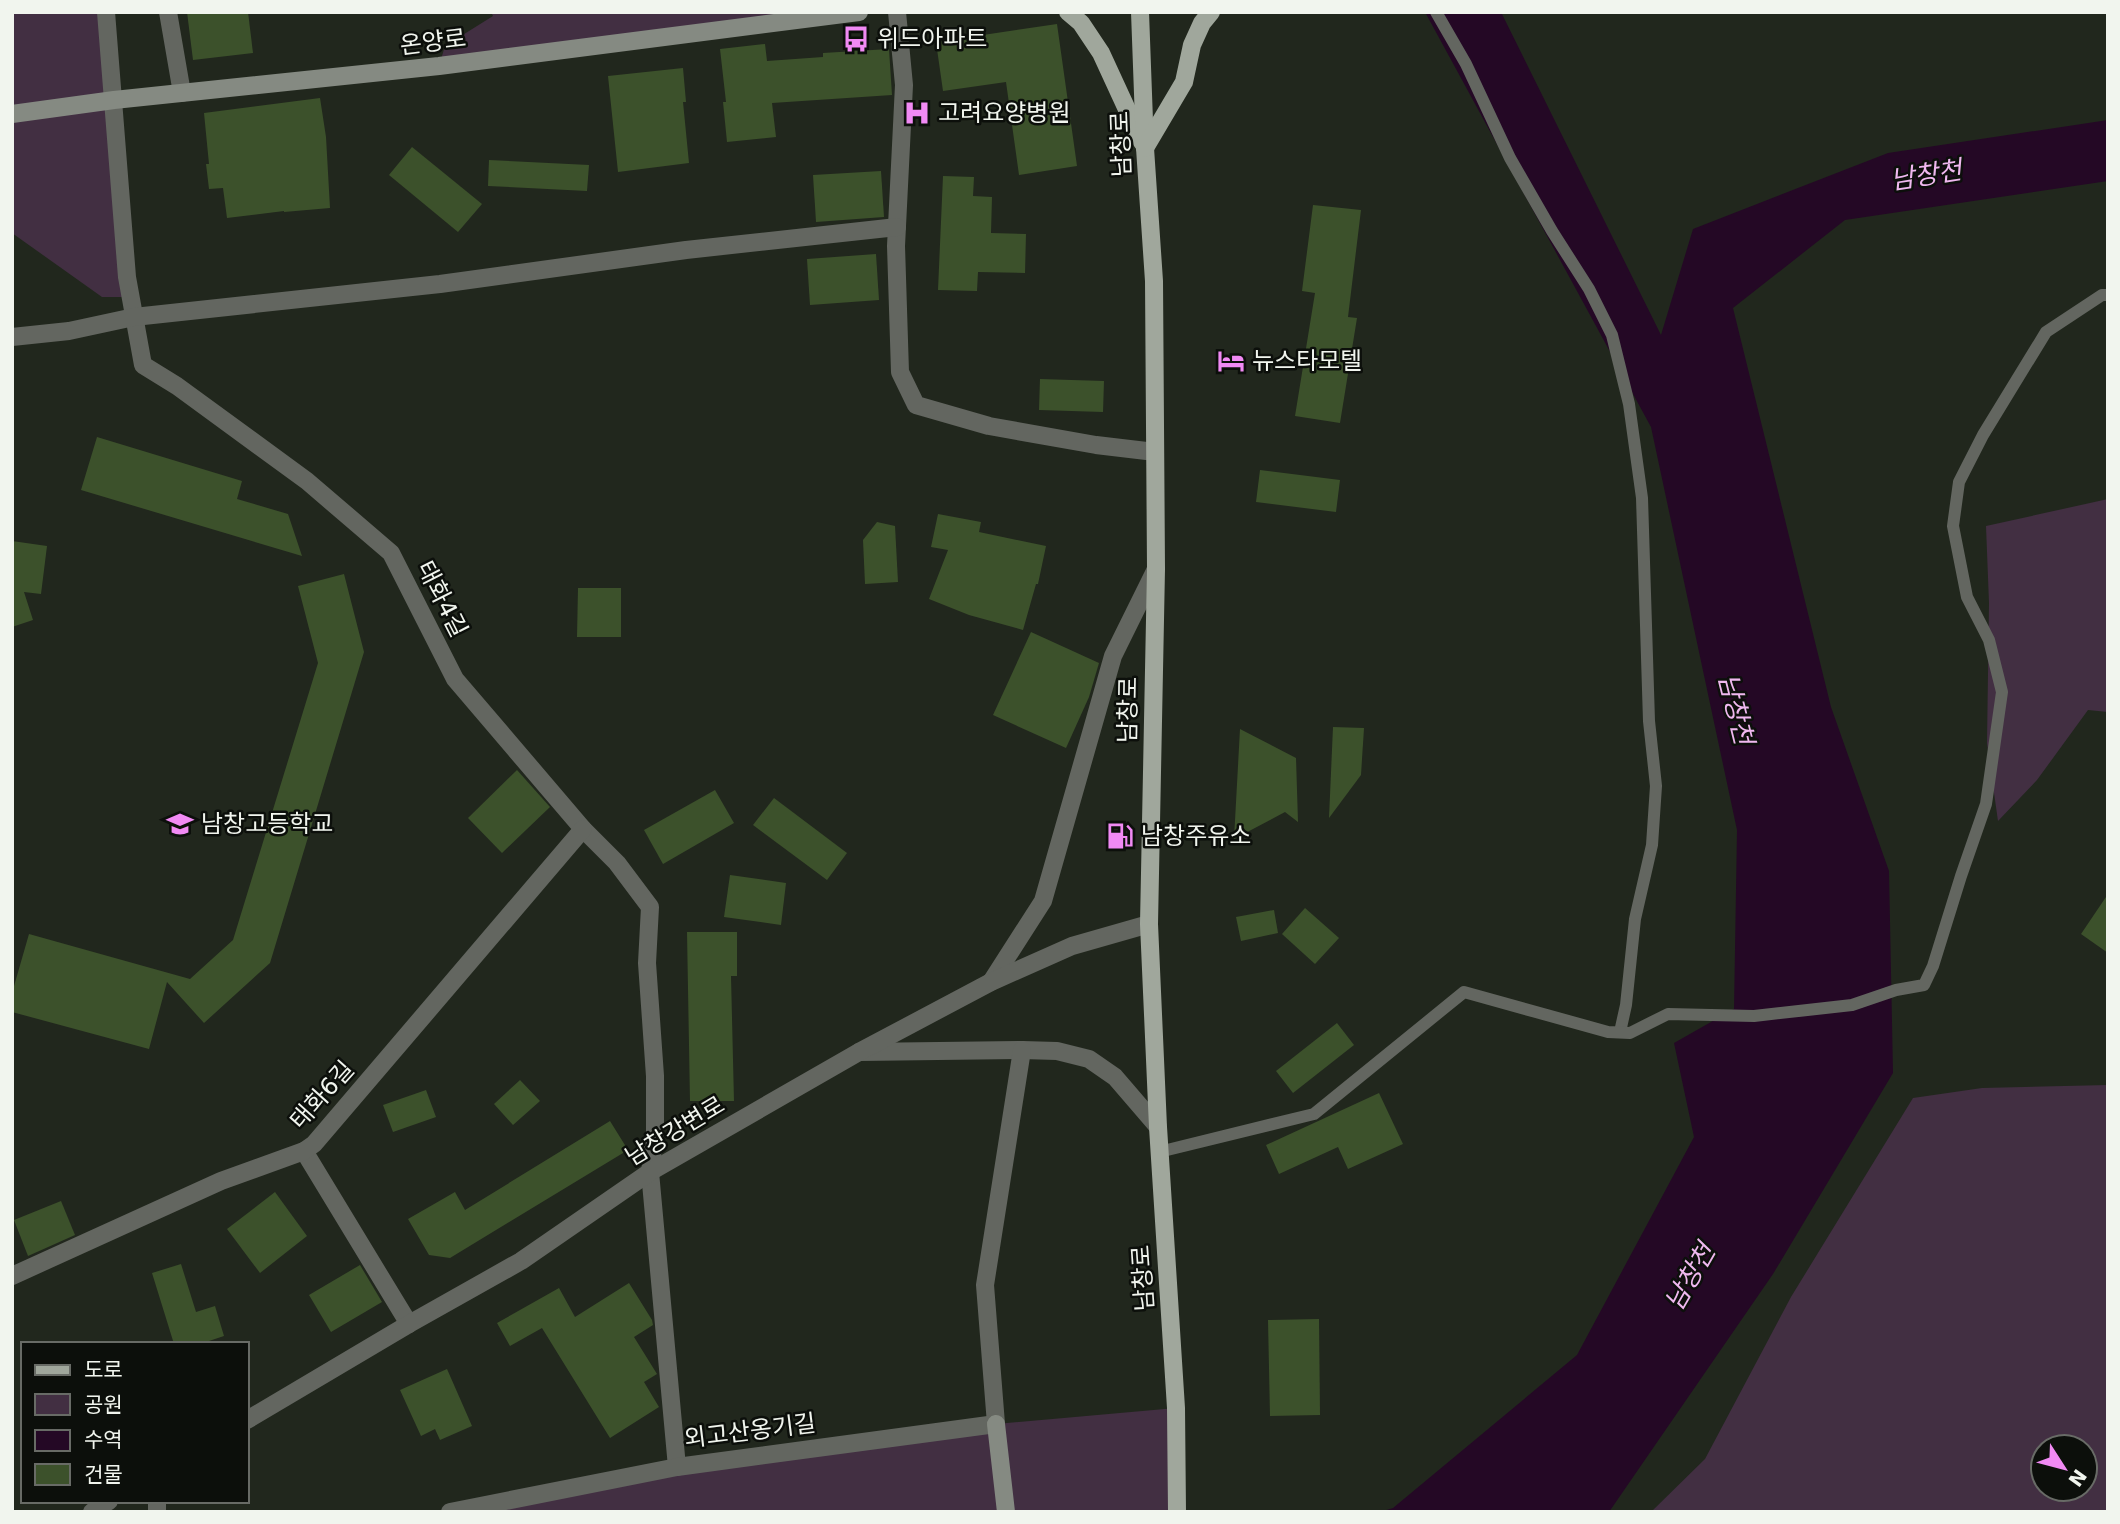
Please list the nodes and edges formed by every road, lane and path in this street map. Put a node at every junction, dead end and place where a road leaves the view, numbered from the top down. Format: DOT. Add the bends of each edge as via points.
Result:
graph roads {
  1 [pos="106,12"];
  2 [pos="168,12"];
  3 [pos="859,12"];
  4 [pos="897,12"];
  5 [pos="1068,12"];
  6 [pos="1140,12"];
  7 [pos="1211,12"];
  8 [pos="1436,12"];
  9 [pos="182,93"];
  10 [pos="114,100"];
  11 [pos="12,114"];
  12 [pos="1145,148"];
  13 [pos="897,227"];
  14 [pos="2108,295"];
  15 [pos="134,317"];
  16 [pos="12,337"];
  17 [pos="1155,452"];
  18 [pos="1156,569"];
  19 [pos="583,829"];
  20 [pos="1149,924"];
  21 [pos="991,982"];
  22 [pos="1620,1032"];
  23 [pos="1021,1050"];
  24 [pos="859,1052"];
  25 [pos="1158,1127"];
  26 [pos="304,1151"];
  27 [pos="1159,1152"];
  28 [pos="650,1172"];
  29 [pos="12,1276"];
  30 [pos="409,1324"];
  31 [pos="248,1419"];
  32 [pos="996,1424"];
  33 [pos="677,1467"];
  34 [pos="450,1512"];
  35 [pos="1006,1512"];
  36 [pos="1177,1512"];
  1 -- 10 [label="street, 태화4길"];
  2 -- 9 [label="street"];
  3 -- 9 [label="main road, 온양로" via="439,66"];
  4 -- 13 [label="street" via="904,85"];
  5 -- 12 [label="main road" via="1082,23 1101,53"];
  6 -- 12 [label="main road, 남창로"];
  7 -- 12 [label="main road" via="1192,45 1184,82"];
  8 -- 22 [label="lane" via="1510,158 1612,335 1629,404 1642,498 1648,721 1656,786 1651,845 1635,919"];
  9 -- 10 [label="main road, 온양로"];
  10 -- 11 [label="main road, 온양로"];
  10 -- 15 [label="street, 태화4길"];
  12 -- 17 [label="main road, 남창로" via="1154,281"];
  13 -- 15 [label="street"];
  13 -- 17 [label="street" via="900,372 916,405 989,426"];
  14 -- 22 [label="lane" via="2046,332 1959,482 1953,526 1967,597 1989,640 2002,692 1986,804 1924,985 1852,1004 1754,1016 1668,1014 1630,1033"];
  15 -- 16 [label="street"];
  15 -- 19 [label="street, 태화4길" via="143,365 307,481 391,553 455,679"];
  17 -- 18 [label="main road, 남창로"];
  18 -- 20 [label="main road, 남창로"];
  18 -- 21 [label="street" via="1113,656 1043,901"];
  19 -- 26 [label="street, 태화6길"];
  19 -- 28 [label="street, 태화4길" via="617,863 650,907 647,963 655,1076"];
  20 -- 21 [label="street, 남창강변로" via="1072,946"];
  20 -- 25 [label="main road, 남창로"];
  21 -- 24 [label="street, 남창강변로"];
  22 -- 27 [label="lane" via="1464,992 1314,1114"];
  23 -- 24 [label="street"];
  23 -- 25 [label="street" via="1057,1051 1089,1059 1115,1077"];
  23 -- 32 [label="street" via="985,1285"];
  24 -- 28 [label="street, 남창강변로"];
  25 -- 27 [label="main road, 남창로"];
  26 -- 29 [label="street, 태화6길" via="221,1181"];
  26 -- 30 [label="street"];
  27 -- 36 [label="main road, 남창로" via="1176,1408"];
  28 -- 30 [label="street, 남창강변로" via="521,1261"];
  28 -- 33 [label="street, 외고산옹기길"];
  30 -- 31 [label="street, 남창강변로"];
  32 -- 33 [label="street, 외고산옹기길"];
  32 -- 35 [label="main road"];
  33 -- 34 [label="street"];
}
